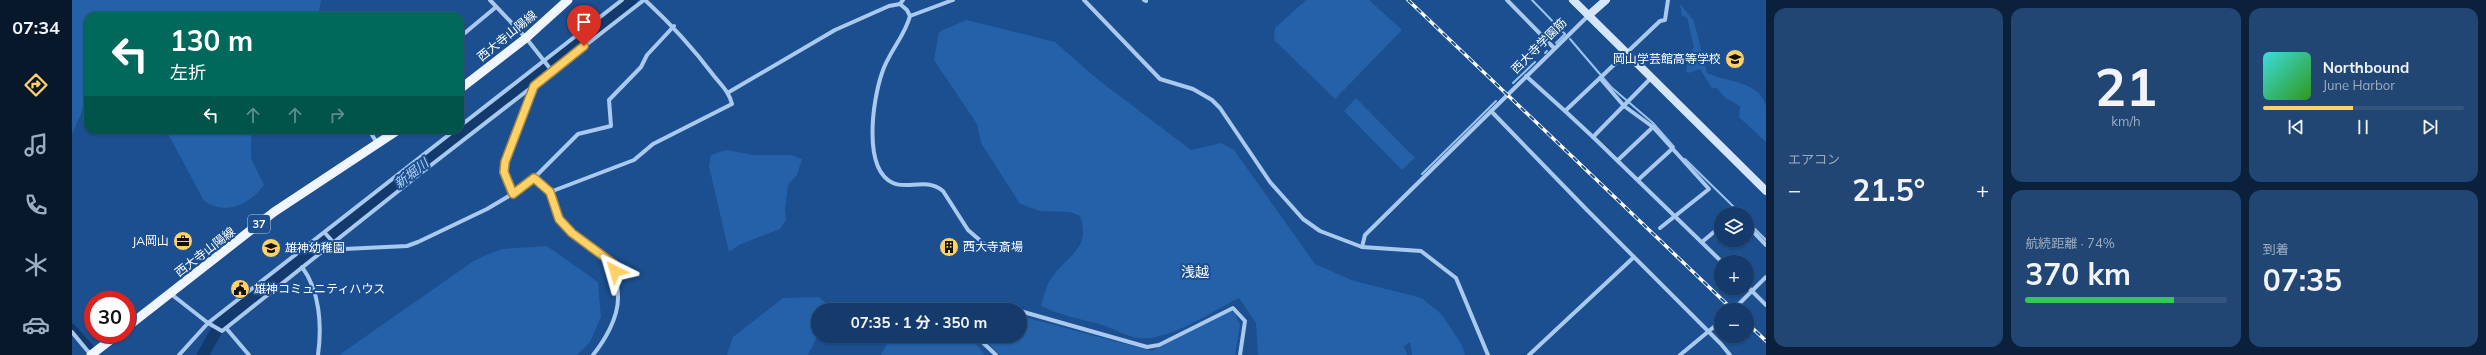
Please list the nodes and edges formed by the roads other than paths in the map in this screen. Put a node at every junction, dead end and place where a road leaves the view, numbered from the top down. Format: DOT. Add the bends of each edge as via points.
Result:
graph roads {
  1 [pos="490,0"];
  2 [pos="568,0"];
  3 [pos="622,0"];
  4 [pos="645,0"];
  5 [pos="903,0"];
  6 [pos="954,0"];
  7 [pos="1084,0"];
  8 [pos="1507,0"];
  9 [pos="1573,0"];
  10 [pos="1606,0"];
  11 [pos="1668,0"];
  12 [pos="900,4"];
  13 [pos="496,7"];
  14 [pos="1589,15"];
  15 [pos="910,16"];
  16 [pos="674,26"];
  17 [pos="464,34"];
  18 [pos="526,38"];
  19 [pos="1554,48"];
  20 [pos="1627,54"];
  21 [pos="545,61"];
  22 [pos="552,70"];
  23 [pos="1526,76"];
  24 [pos="1602,77"];
  25 [pos="1652,78"];
  26 [pos="464,86"];
  27 [pos="534,86"];
  28 [pos="729,92"];
  29 [pos="1626,104"];
  30 [pos="1491,111"];
  31 [pos="1565,112"];
  32 [pos="464,123"];
  33 [pos="1653,127"];
  34 [pos="372,134"];
  35 [pos="392,134"];
  36 [pos="450,134"];
  37 [pos="1593,137"];
  38 [pos="378,144"];
  39 [pos="1672,149"];
  40 [pos="418,160"];
  41 [pos="1618,160"];
  42 [pos="425,168"];
  43 [pos="534,178"];
  44 [pos="1638,180"];
  45 [pos="1766,191"];
  46 [pos="550,192"];
  47 [pos="513,194"];
  48 [pos="1676,216"];
  49 [pos="1660,228"];
  50 [pos="1714,232"];
  51 [pos="1754,232"];
  52 [pos="326,234"];
  53 [pos="332,241"];
  54 [pos="1702,242"];
  55 [pos="1766,245"];
  56 [pos="1362,247"];
  57 [pos="990,249"];
  58 [pos="324,250"];
  59 [pos="1715,255"];
  60 [pos="1634,257"];
  61 [pos="302,267"];
  62 [pos="1766,277"];
  63 [pos="262,284"];
  64 [pos="1754,289"];
  65 [pos="268,292"];
  66 [pos="1754,293"];
  67 [pos="171,294"];
  68 [pos="1748,295"];
  69 [pos="1739,303"];
  70 [pos="1766,304"];
  71 [pos="1027,314"];
  72 [pos="136,320"];
  73 [pos="209,324"];
  74 [pos="1714,327"];
  75 [pos="224,330"];
  76 [pos="72,332"];
  77 [pos="1709,332"];
  78 [pos="106,343"];
  79 [pos="983,343"];
  80 [pos="91,355"];
  81 [pos="179,355"];
  82 [pos="250,355"];
  83 [pos="318,355"];
  84 [pos="593,355"];
  85 [pos="996,355"];
  86 [pos="1240,355"];
  87 [pos="1488,355"];
  88 [pos="1529,355"];
  89 [pos="1680,355"];
  90 [pos="1730,355"];
  1 -- 13 [label="street"];
  2 -- 18 [label="main road, 西大寺山陽線"];
  3 -- 21 [label="street"];
  4 -- 16 [label="street"];
  4 -- 22 [label="street"];
  5 -- 12 [label="street"];
  6 -- 15 [label="street"];
  7 -- 56 [label="street" via="1160,79 1193,89 1220,108 1270,182 1303,219 1320,231"];
  8 -- 19 [label="street"];
  9 -- 14 [label="street"];
  10 -- 14 [label="street, 西大寺学園筋"];
  11 -- 20 [label="street" via="1665,20 1660,21"];
  12 -- 15 [label="street"];
  12 -- 28 [label="street" via="889,6 836,30"];
  13 -- 17 [label="street"];
  13 -- 18 [label="street"];
  14 -- 19 [label="street, 西大寺学園筋"];
  14 -- 20 [label="street"];
  15 -- 57 [label="street" via="882,72 874,101 875,162 882,175 894,183 919,183 943,190 968,230"];
  16 -- 28 [label="street"];
  16 -- 43 [label="street" via="647,55 641,67 609,100 611,126 578,134"];
  18 -- 21 [label="street"];
  18 -- 26 [label="main road, 西大寺山陽線"];
  19 -- 23 [label="street, 西大寺学園筋"];
  20 -- 24 [label="street"];
  20 -- 25 [label="street"];
  21 -- 22 [label="street"];
  21 -- 32 [label="street"];
  22 -- 27 [label="street"];
  23 -- 30 [label="street, 西大寺学園筋"];
  23 -- 31 [label="street"];
  24 -- 29 [label="street"];
  24 -- 31 [label="street"];
  25 -- 29 [label="street"];
  25 -- 45 [label="street"];
  27 -- 42 [label="street"];
  27 -- 47 [label="street" via="503,168"];
  28 -- 46 [label="street" via="732,104 653,144 634,160"];
  29 -- 33 [label="street"];
  29 -- 37 [label="street"];
  30 -- 56 [label="street, 西大寺学園筋" via="1365,235"];
  30 -- 60 [label="street"];
  31 -- 37 [label="street"];
  33 -- 39 [label="street"];
  33 -- 41 [label="street"];
  34 -- 38 [label="street"];
  35 -- 38 [label="main road, 西大寺山陽線 / 37"];
  36 -- 40 [label="street"];
  37 -- 41 [label="street"];
  38 -- 67 [label="main road, 西大寺山陽線 / 37" via="274,212"];
  39 -- 44 [label="street"];
  39 -- 48 [label="street" via="1709,189"];
  40 -- 42 [label="street"];
  40 -- 52 [label="street"];
  41 -- 44 [label="street"];
  42 -- 53 [label="street"];
  43 -- 46 [label="street"];
  43 -- 47 [label="street"];
  44 -- 48 [label="street"];
  46 -- 84 [label="street" via="559,219 615,267 618,299 616,313 600,347"];
  47 -- 58 [label="street" via="407,246"];
  48 -- 49 [label="street"];
  48 -- 54 [label="street"];
  50 -- 54 [label="street"];
  51 -- 55 [label="street"];
  52 -- 53 [label="street"];
  52 -- 63 [label="street"];
  53 -- 58 [label="street"];
  54 -- 59 [label="street"];
  56 -- 87 [label="street" via="1421,251 1441,265 1456,278"];
  58 -- 61 [label="street"];
  60 -- 77 [label="street"];
  60 -- 88 [label="street"];
  61 -- 65 [label="street"];
  61 -- 83 [label="street" via="310,277 315,292 319,325"];
  62 -- 64 [label="street"];
  63 -- 65 [label="street"];
  63 -- 73 [label="street"];
  65 -- 75 [label="street"];
  66 -- 70 [label="street"];
  67 -- 72 [label="main road, 西大寺山陽線 / 37"];
  67 -- 73 [label="street"];
  68 -- 69 [label="street"];
  71 -- 86 [label="street" via="1147,347 1158,345 1233,308 1245,320"];
  73 -- 75 [label="street"];
  73 -- 81 [label="street"];
  74 -- 77 [label="street"];
  75 -- 82 [label="street"];
  76 -- 80 [label="street"];
  77 -- 89 [label="street"];
  77 -- 90 [label="street"];
  78 -- 80 [label="main road"];
  79 -- 85 [label="street"];
}
